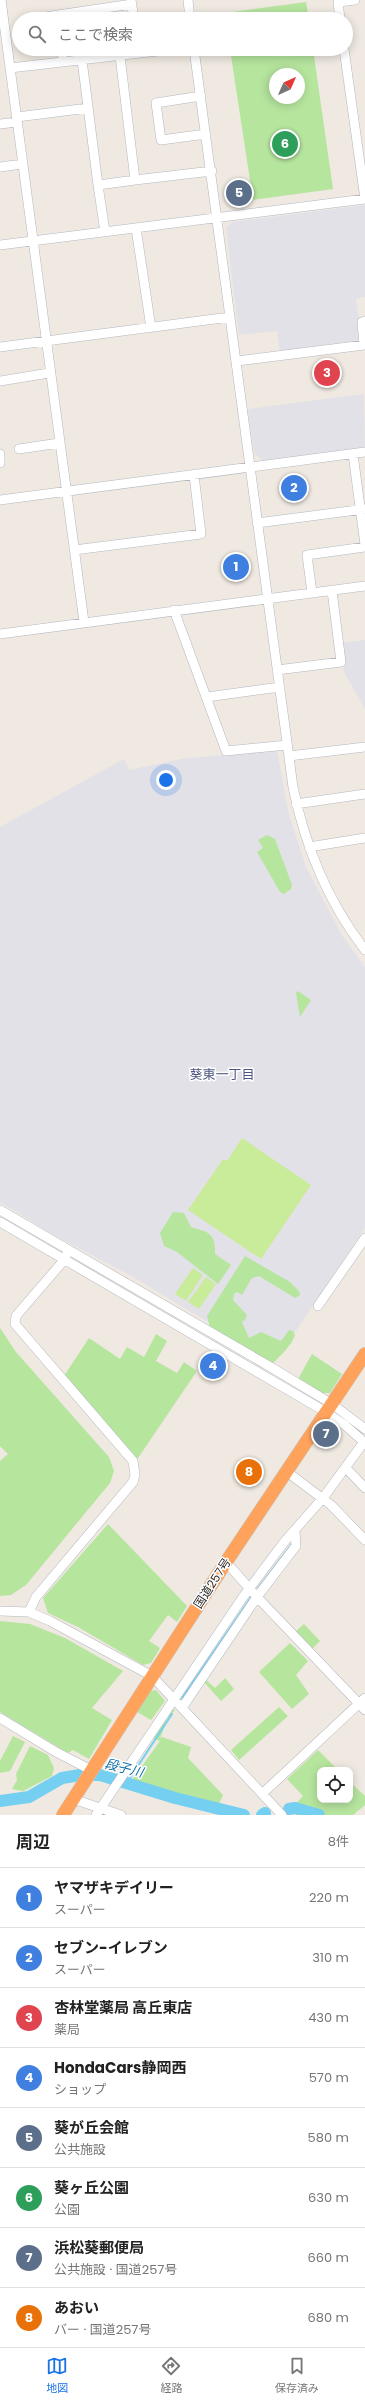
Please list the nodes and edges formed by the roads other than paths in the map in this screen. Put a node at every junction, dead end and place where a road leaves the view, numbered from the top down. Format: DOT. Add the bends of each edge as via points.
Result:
graph roads {
  1 [pos="1,0"];
  2 [pos="188,0"];
  3 [pos="355,0"];
  4 [pos="131,2"];
  5 [pos="82,12"];
  6 [pos="133,12"];
  7 [pos="189,12"];
  8 [pos="339,12"];
  9 [pos="4,54"];
  10 [pos="63,56"];
  11 [pos="120,56"];
  12 [pos="195,56"];
  13 [pos="345,56"];
  14 [pos="82,60"];
  15 [pos="63,61"];
  16 [pos="10,68"];
  17 [pos="200,96"];
  18 [pos="88,108"];
  19 [pos="17,119"];
  20 [pos="0,124"];
  21 [pos="206,134"];
  22 [pos="22,164"];
  23 [pos="0,167"];
  24 [pos="212,171"];
  25 [pos="135,180"];
  26 [pos="98,186"];
  27 [pos="365,199"];
  28 [pos="218,217"];
  29 [pos="136,228"];
  30 [pos="105,232"];
  31 [pos="33,242"];
  32 [pos="0,245"];
  33 [pos="230,316"];
  34 [pos="365,321"];
  35 [pos="151,328"];
  36 [pos="46,342"];
  37 [pos="0,347"];
  38 [pos="365,347"];
  39 [pos="236,361"];
  40 [pos="49,373"];
  41 [pos="0,381"];
  42 [pos="59,443"];
  43 [pos="19,449"];
  44 [pos="365,452"];
  45 [pos="0,454"];
  46 [pos="352,454"];
  47 [pos="0,463"];
  48 [pos="249,467"];
  49 [pos="194,475"];
  50 [pos="65,492"];
  51 [pos="0,500"];
  52 [pos="363,509"];
  53 [pos="257,523"];
  54 [pos="365,546"];
  55 [pos="74,550"];
  56 [pos="365,586"];
  57 [pos="332,591"];
  58 [pos="312,593"];
  59 [pos="267,599"];
  60 [pos="174,610"];
  61 [pos="84,622"];
  62 [pos="0,634"];
  63 [pos="277,670"];
  64 [pos="280,687"];
  65 [pos="207,697"];
  66 [pos="287,745"];
  67 [pos="365,747"];
  68 [pos="289,756"];
  69 [pos="365,794"];
  70 [pos="296,804"];
  71 [pos="365,838"];
  72 [pos="309,847"];
  73 [pos="365,950"];
  74 [pos="0,1210"];
  75 [pos="0,1222"];
  76 [pos="365,1238"];
  77 [pos="67,1254"];
  78 [pos="318,1306"];
  79 [pos="365,1354"];
  80 [pos="329,1408"];
  81 [pos="365,1429"];
  82 [pos="364,1443"];
  83 [pos="346,1468"];
  84 [pos="286,1471"];
  85 [pos="365,1488"];
  86 [pos="323,1498"];
  87 [pos="295,1530"];
  88 [pos="365,1540"];
  89 [pos="226,1562"];
  90 [pos="250,1588"];
  91 [pos="257,1597"];
  92 [pos="0,1611"];
  93 [pos="29,1612"];
  94 [pos="152,1676"];
  95 [pos="174,1700"];
  96 [pos="363,1704"];
  97 [pos="182,1708"];
  98 [pos="0,1718"];
  99 [pos="88,1774"];
  100 [pos="262,1794"];
  101 [pos="73,1799"];
  102 [pos="98,1812"];
  103 [pos="63,1815"];
  104 [pos="121,1815"];
  105 [pos="282,1815"];
  1 -- 9 [label="street"];
  2 -- 7 [label="street"];
  3 -- 8 [label="street" via="338,2"];
  4 -- 5 [label="street"];
  4 -- 6 [label="street"];
  9 -- 16 [label="street"];
  10 -- 15 [label="street"];
  11 -- 14 [label="street"];
  11 -- 25 [label="street"];
  12 -- 17 [label="street"];
  13 -- 27 [label="street"];
  14 -- 15 [label="street"];
  14 -- 18 [label="street"];
  15 -- 16 [label="street"];
  16 -- 19 [label="street"];
  17 -- 21 [label="street"];
  17 -- 21 [label="street" via="156,103 161,140"];
  18 -- 19 [label="street"];
  18 -- 26 [label="street"];
  19 -- 20 [label="street"];
  19 -- 22 [label="street"];
  21 -- 24 [label="street"];
  22 -- 23 [label="street"];
  22 -- 31 [label="street"];
  24 -- 25 [label="street"];
  24 -- 28 [label="street"];
  25 -- 26 [label="street"];
  26 -- 30 [label="street"];
  27 -- 28 [label="street"];
  28 -- 29 [label="street"];
  28 -- 33 [label="street"];
  29 -- 30 [label="street"];
  29 -- 35 [label="street"];
  30 -- 31 [label="street"];
  31 -- 32 [label="street"];
  31 -- 36 [label="street"];
  33 -- 35 [label="street"];
  33 -- 39 [label="street"];
  34 -- 38 [label="street" via="362,322"];
  35 -- 36 [label="street"];
  36 -- 37 [label="street"];
  36 -- 40 [label="street"];
  38 -- 39 [label="street"];
  39 -- 48 [label="street"];
  40 -- 41 [label="street"];
  40 -- 42 [label="street"];
  42 -- 43 [label="street"];
  42 -- 50 [label="street"];
  44 -- 46 [label="street"];
  45 -- 47 [label="street"];
  46 -- 48 [label="street"];
  46 -- 52 [label="street"];
  48 -- 49 [label="street"];
  48 -- 53 [label="street"];
  49 -- 50 [label="street"];
  49 -- 55 [label="street" via="201,534"];
  50 -- 51 [label="street"];
  50 -- 55 [label="street"];
  52 -- 53 [label="street"];
  52 -- 54 [label="street"];
  53 -- 59 [label="street"];
  54 -- 58 [label="street" via="307,555"];
  55 -- 61 [label="street"];
  56 -- 57 [label="street"];
  57 -- 58 [label="street"];
  57 -- 63 [label="street" via="341,662"];
  58 -- 59 [label="street"];
  59 -- 60 [label="street"];
  59 -- 63 [label="street"];
  60 -- 61 [label="street"];
  60 -- 65 [label="street"];
  61 -- 62 [label="street"];
  63 -- 64 [label="street"];
  64 -- 65 [label="street"];
  64 -- 66 [label="street"];
  65 -- 66 [label="street" via="226,751"];
  66 -- 68 [label="street"];
  67 -- 68 [label="street"];
  68 -- 70 [label="street"];
  69 -- 70 [label="street"];
  70 -- 72 [label="street"];
  71 -- 72 [label="street"];
  72 -- 73 [label="street" via="338,910"];
  74 -- 77 [label="street"];
  75 -- 77 [label="street"];
  76 -- 78 [label="street"];
  77 -- 80 [label="street"];
  77 -- 93 [label="street" via="16,1316 15,1324 133,1461 135,1475 132,1482 36,1597"];
  79 -- 80 [label="highway, 国道257号"];
  80 -- 81 [label="street"];
  80 -- 82 [label="street"];
  80 -- 84 [label="highway, 国道257号"];
  82 -- 83 [label="street"];
  83 -- 85 [label="street"];
  83 -- 86 [label="street"];
  84 -- 86 [label="street"];
  84 -- 89 [label="highway, 国道257号"];
  86 -- 87 [label="street"];
  86 -- 88 [label="street"];
  87 -- 90 [label="street"];
  87 -- 91 [label="street" via="296,1546"];
  89 -- 90 [label="street"];
  89 -- 94 [label="highway, 国道257号"];
  90 -- 91 [label="street"];
  90 -- 95 [label="street"];
  91 -- 96 [label="street"];
  91 -- 97 [label="street"];
  92 -- 93 [label="street"];
  93 -- 94 [label="street"];
  94 -- 95 [label="street"];
  94 -- 99 [label="highway, 国道257号"];
  95 -- 97 [label="street"];
  95 -- 102 [label="street"];
  96 -- 100 [label="street"];
  97 -- 100 [label="street"];
  98 -- 99 [label="street"];
  99 -- 101 [label="highway, 国道257号"];
  100 -- 105 [label="street"];
  101 -- 102 [label="street"];
  101 -- 103 [label="highway, 国道257号"];
  102 -- 104 [label="street"];
}
